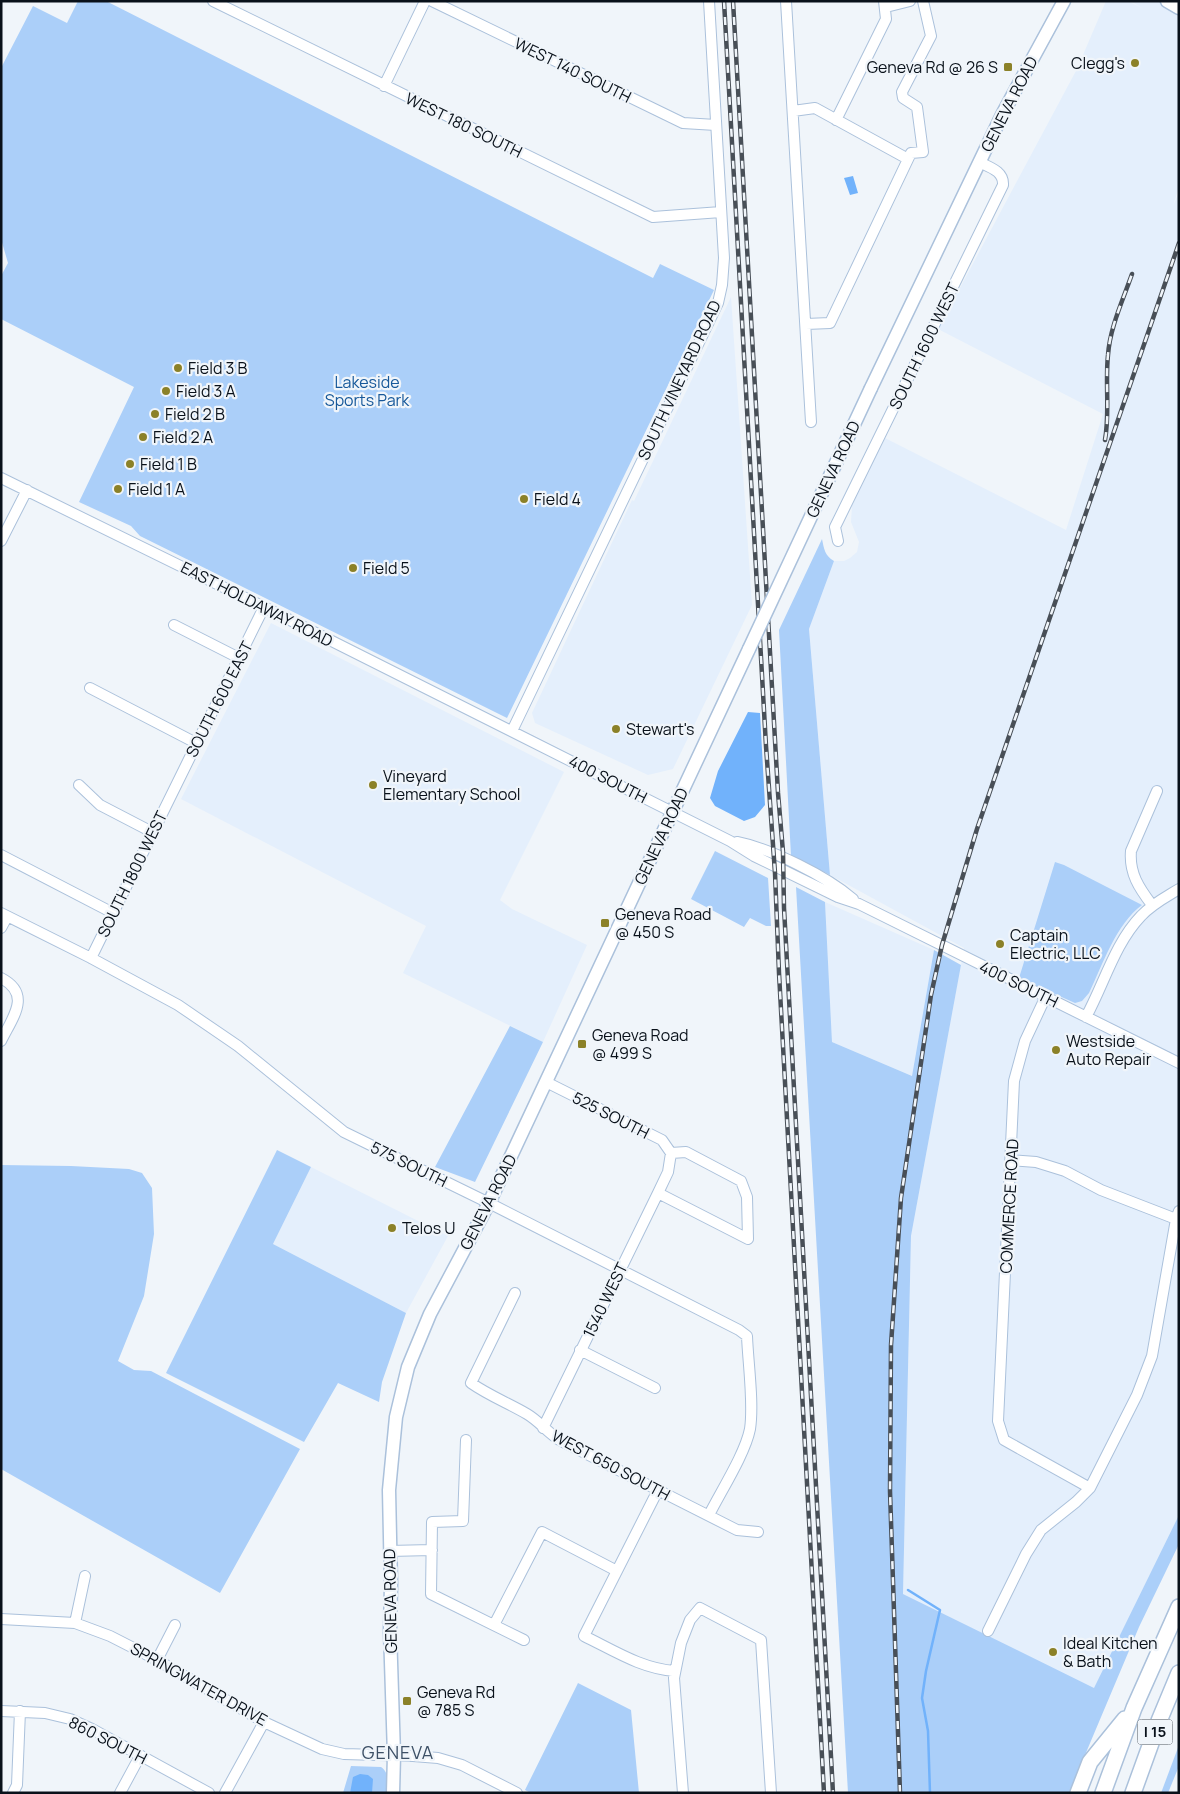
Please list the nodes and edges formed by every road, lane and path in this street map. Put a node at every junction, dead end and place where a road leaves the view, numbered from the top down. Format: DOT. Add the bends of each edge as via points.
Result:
graph roads {
  1 [pos="213,1"];
  2 [pos="425,1"];
  3 [pos="432,1"];
  4 [pos="709,1"];
  5 [pos="786,1"];
  6 [pos="910,1"];
  7 [pos="923,1"];
  8 [pos="1064,1"];
  9 [pos="1167,1"];
  10 [pos="885,4"];
  11 [pos="1179,8"];
  12 [pos="384,86"];
  13 [pos="793,111"];
  14 [pos="836,120"];
  15 [pos="716,125"];
  16 [pos="908,158"];
  17 [pos="979,162"];
  18 [pos="721,212"];
  19 [pos="806,324"];
  20 [pos="811,422"];
  21 [pos="1,478"];
  22 [pos="27,490"];
  23 [pos="1,541"];
  24 [pos="838,541"];
  25 [pos="264,607"];
  26 [pos="174,625"];
  27 [pos="240,658"];
  28 [pos="90,688"];
  29 [pos="512,732"];
  30 [pos="196,743"];
  31 [pos="79,785"];
  32 [pos="172,791"];
  33 [pos="1157,791"];
  34 [pos="672,812"];
  35 [pos="152,832"];
  36 [pos="1,855"];
  37 [pos="1179,889"];
  38 [pos="1152,906"];
  39 [pos="113,913"];
  40 [pos="4,915"];
  41 [pos="1,928"];
  42 [pos="91,958"];
  43 [pos="1,978"];
  44 [pos="1046,996"];
  45 [pos="1086,1017"];
  46 [pos="1,1041"];
  47 [pos="1179,1063"];
  48 [pos="546,1082"];
  49 [pos="671,1153"];
  50 [pos="1011,1160"];
  51 [pos="658,1194"];
  52 [pos="489,1203"];
  53 [pos="1177,1215"];
  54 [pos="619,1270"];
  55 [pos="516,1293"];
  56 [pos="580,1350"];
  57 [pos="655,1388"];
  58 [pos="543,1428"];
  59 [pos="466,1440"];
  60 [pos="1090,1488"];
  61 [pos="658,1490"];
  62 [pos="709,1515"];
  63 [pos="758,1532"];
  64 [pos="432,1550"];
  65 [pos="389,1552"];
  66 [pos="617,1570"];
  67 [pos="85,1576"];
  68 [pos="1179,1607"];
  69 [pos="1,1619"];
  70 [pos="75,1623"];
  71 [pos="175,1625"];
  72 [pos="494,1625"];
  73 [pos="988,1631"];
  74 [pos="524,1640"];
  75 [pos="158,1660"];
  76 [pos="675,1671"];
  77 [pos="1179,1673"];
  78 [pos="1134,1708"];
  79 [pos="1,1711"];
  80 [pos="20,1711"];
  81 [pos="264,1722"];
  82 [pos="394,1755"];
  83 [pos="140,1756"];
  84 [pos="13,1793"];
  85 [pos="120,1793"];
  86 [pos="209,1793"];
  87 [pos="225,1793"];
  88 [pos="393,1793"];
  89 [pos="517,1793"];
  90 [pos="683,1793"];
  91 [pos="771,1793"];
  92 [pos="1078,1793"];
  93 [pos="1103,1793"];
  94 [pos="1133,1793"];
  1 -- 12 [label="street, WEST 180 SOUTH"];
  2 -- 12 [label="street"];
  3 -- 15 [label="street, WEST 140 SOUTH" via="683,123"];
  4 -- 15 [label="street, SOUTH VINEYARD ROAD"];
  5 -- 13 [label="street"];
  6 -- 10 [label="street"];
  7 -- 16 [label="street" via="931,36 902,92 903,98 917,107 923,152 911,153"];
  8 -- 17 [label="main road, GENEVA ROAD"];
  9 -- 11 [label="main road"];
  10 -- 14 [label="street" via="886,19"];
  12 -- 18 [label="street, WEST 180 SOUTH" via="653,217"];
  13 -- 14 [label="street" via="815,108"];
  13 -- 19 [label="street"];
  14 -- 16 [label="street"];
  15 -- 18 [label="street, SOUTH VINEYARD ROAD"];
  16 -- 19 [label="street" via="830,323"];
  17 -- 24 [label="street, SOUTH 1600 WEST" via="1002,176 1003,185 835,527"];
  17 -- 34 [label="main road, GENEVA ROAD, bridge"];
  18 -- 29 [label="street, SOUTH VINEYARD ROAD" via="724,258 718,303"];
  19 -- 20 [label="street"];
  21 -- 22 [label="street, EAST HOLDAWAY ROAD"];
  22 -- 23 [label="street"];
  22 -- 25 [label="street, EAST HOLDAWAY ROAD"];
  25 -- 27 [label="street, SOUTH 600 EAST"];
  25 -- 29 [label="street, EAST HOLDAWAY ROAD"];
  26 -- 27 [label="street"];
  27 -- 30 [label="street, SOUTH 600 EAST"];
  28 -- 30 [label="street"];
  29 -- 34 [label="street, 400 SOUTH"];
  30 -- 32 [label="street, SOUTH 600 EAST"];
  31 -- 35 [label="street" via="100,805"];
  32 -- 35 [label="street, SOUTH 1800 WEST"];
  33 -- 38 [label="street" via="1131,850 1130,861 1136,883"];
  34 -- 44 [label="street, 400 SOUTH" via="754,856 838,897 860,904"];
  34 -- 48 [label="main road, GENEVA ROAD"];
  35 -- 39 [label="street, SOUTH 1800 WEST"];
  36 -- 39 [label="street"];
  37 -- 38 [label="street"];
  38 -- 45 [label="street" via="1128,932"];
  39 -- 42 [label="street, SOUTH 1800 WEST"];
  40 -- 41 [label="street"];
  40 -- 42 [label="street, 575 SOUTH"];
  42 -- 52 [label="street, 575 SOUTH" via="178,1005 238,1046 344,1132"];
  43 -- 46 [label="street" via="11,983 19,1000"];
  44 -- 45 [label="street, 400 SOUTH"];
  44 -- 50 [label="street, COMMERCE ROAD" via="1025,1041 1014,1082"];
  45 -- 47 [label="street, 400 SOUTH"];
  48 -- 49 [label="street, 525 SOUTH" via="662,1140"];
  48 -- 52 [label="main road, GENEVA ROAD"];
  49 -- 51 [label="street, 1540 WEST" via="668,1172"];
  49 -- 51 [label="street" via="686,1152 741,1181 747,1197 748,1239"];
  50 -- 53 [label="street" via="1036,1162 1065,1171 1101,1190"];
  50 -- 60 [label="street, COMMERCE ROAD" via="998,1421 1004,1440"];
  51 -- 54 [label="street, 1540 WEST"];
  52 -- 54 [label="street, 575 SOUTH"];
  52 -- 65 [label="main road, GENEVA ROAD" via="430,1314 408,1367 396,1417 390,1470"];
  53 -- 60 [label="street" via="1152,1356 1137,1395"];
  54 -- 56 [label="street, 1540 WEST"];
  54 -- 62 [label="street, 575 SOUTH" via="747,1336 750,1428 745,1445"];
  55 -- 58 [label="street, WEST 650 SOUTH" via="471,1383 529,1415"];
  56 -- 57 [label="street"];
  56 -- 58 [label="street, 1540 WEST"];
  58 -- 61 [label="street, WEST 650 SOUTH" via="561,1441"];
  59 -- 64 [label="street" via="463,1521 432,1522"];
  60 -- 73 [label="street" via="1041,1530"];
  61 -- 62 [label="street, WEST 650 SOUTH"];
  61 -- 66 [label="street"];
  62 -- 63 [label="street, WEST 650 SOUTH" via="737,1530"];
  64 -- 65 [label="street"];
  64 -- 72 [label="street" via="431,1594"];
  65 -- 82 [label="main road, GENEVA ROAD"];
  66 -- 72 [label="street" via="542,1532"];
  66 -- 76 [label="street" via="584,1636 635,1661"];
  67 -- 70 [label="street"];
  68 -- 78 [label="highway, I 15"];
  69 -- 70 [label="street, SPRINGWATER DRIVE"];
  70 -- 75 [label="street, SPRINGWATER DRIVE"];
  71 -- 75 [label="street"];
  72 -- 74 [label="street"];
  75 -- 81 [label="street, SPRINGWATER DRIVE"];
  76 -- 90 [label="street"];
  76 -- 91 [label="street" via="680,1643 690,1620 700,1608 761,1640"];
  77 -- 94 [label="highway, I 15"];
  78 -- 92 [label="highway" via="1090,1762"];
  78 -- 93 [label="highway, I 15"];
  79 -- 80 [label="street, 860 SOUTH"];
  80 -- 83 [label="street, 860 SOUTH" via="70,1719"];
  80 -- 84 [label="street" via="17,1785"];
  81 -- 82 [label="street, SPRINGWATER DRIVE" via="322,1749 344,1754"];
  81 -- 87 [label="street"];
  82 -- 88 [label="main road, GENEVA ROAD"];
  82 -- 89 [label="street, SPRINGWATER DRIVE" via="450,1762"];
  83 -- 85 [label="street"];
  83 -- 86 [label="street, 860 SOUTH"];
}
